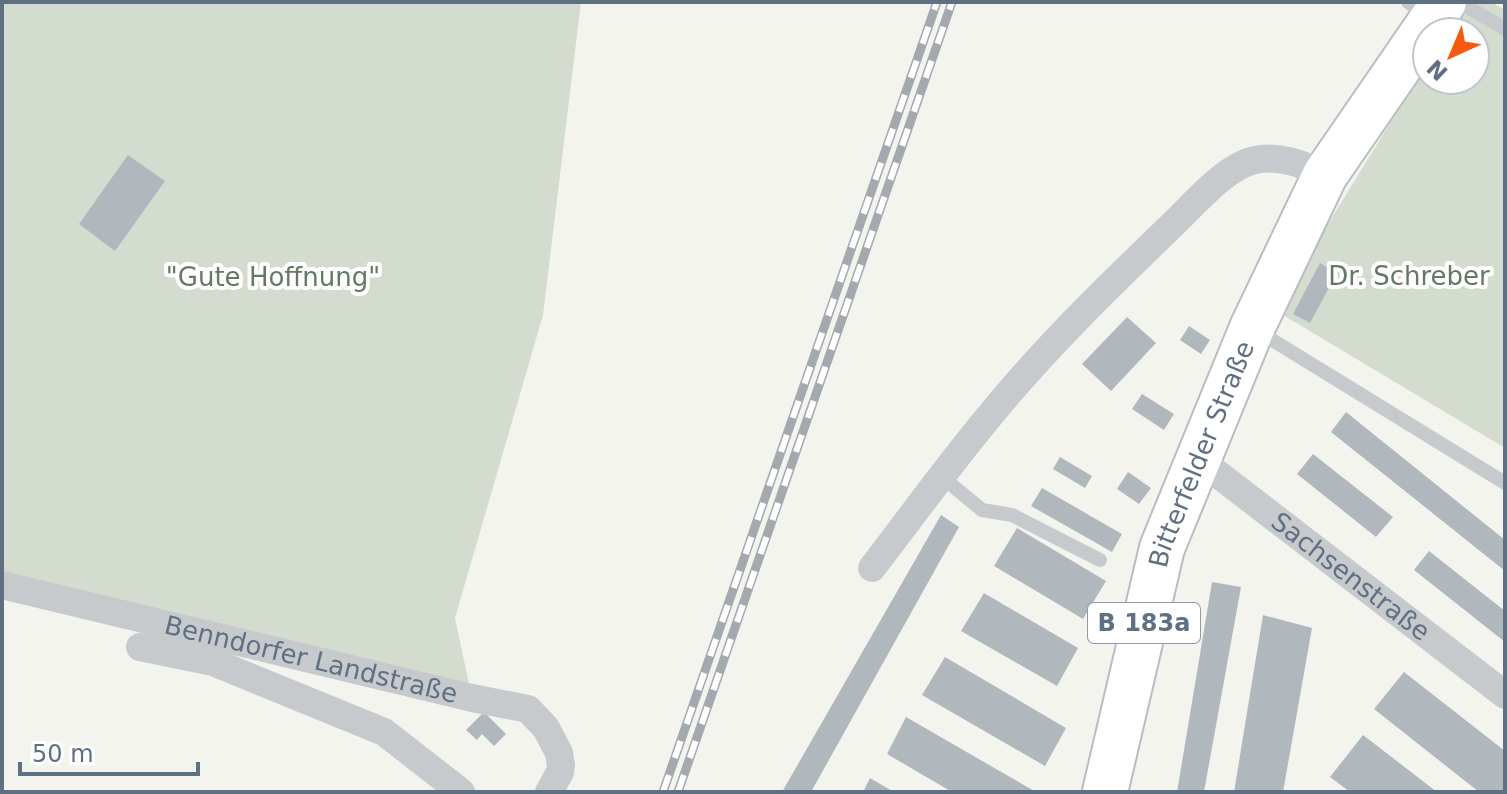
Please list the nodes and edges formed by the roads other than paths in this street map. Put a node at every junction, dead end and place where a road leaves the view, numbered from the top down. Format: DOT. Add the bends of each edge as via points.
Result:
graph roads {
  1 [pos="1435,6"];
  2 [pos="1505,29"];
  3 [pos="1325,175"];
  4 [pos="1252,328"];
  5 [pos="1197,458"];
  6 [pos="942,477"];
  7 [pos="1505,483"];
  8 [pos="1100,560"];
  9 [pos="872,568"];
  10 [pos="2,585"];
  11 [pos="140,647"];
  12 [pos="1505,695"];
  13 [pos="457,791"];
  14 [pos="549,792"];
  15 [pos="1105,792"];
  1 -- 2 [label="lane"];
  1 -- 3 [label="main road, Bitterfelder Straße / B 183a"];
  3 -- 4 [label="main road, Bitterfelder Straße / B 183a"];
  3 -- 6 [label="street" via="1282,159 1253,160 1213,186 1095,299 993,411"];
  4 -- 5 [label="main road, Bitterfelder Straße / B 183a"];
  4 -- 7 [label="lane"];
  5 -- 12 [label="street, Sachsenstraße"];
  5 -- 15 [label="main road, Bitterfelder Straße / B 183a" via="1162,548"];
  6 -- 8 [label="lane" via="982,510 1012,515"];
  6 -- 9 [label="street"];
  10 -- 14 [label="street, Benndorfer Landstraße" via="528,709 559,753 560,772"];
  11 -- 13 [label="street, Benndorfer Landstraße" via="213,662 384,732"];
}
